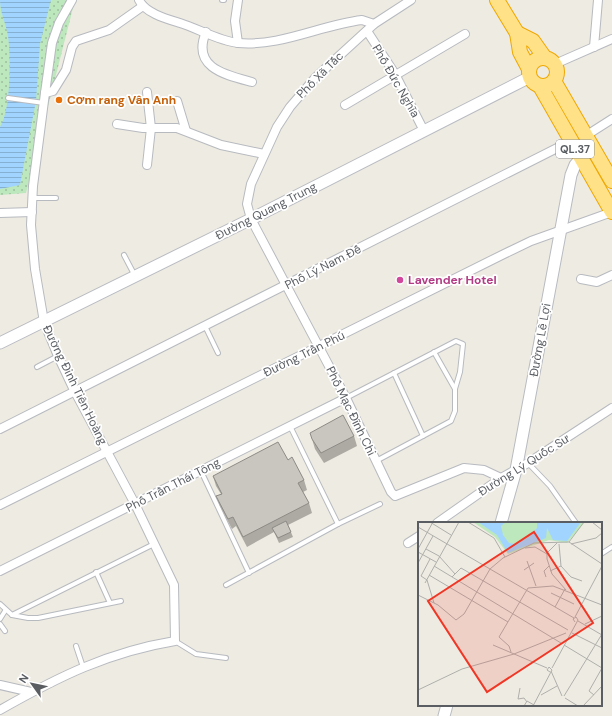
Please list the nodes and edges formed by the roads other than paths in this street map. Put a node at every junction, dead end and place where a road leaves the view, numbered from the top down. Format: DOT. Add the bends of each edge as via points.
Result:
graph roads {
  1 [pos="72,0"];
  2 [pos="238,0"];
  3 [pos="411,0"];
  4 [pos="497,0"];
  5 [pos="598,0"];
  6 [pos="141,3"];
  7 [pos="374,24"];
  8 [pos="367,31"];
  9 [pos="206,32"];
  10 [pos="517,33"];
  11 [pos="465,34"];
  12 [pos="612,38"];
  13 [pos="238,43"];
  14 [pos="594,47"];
  15 [pos="550,61"];
  16 [pos="395,74"];
  17 [pos="533,77"];
  18 [pos="554,81"];
  19 [pos="252,82"];
  20 [pos="146,92"];
  21 [pos="45,93"];
  22 [pos="8,98"];
  23 [pos="177,101"];
  24 [pos="44,103"];
  25 [pos="344,105"];
  26 [pos="612,120"];
  27 [pos="117,124"];
  28 [pos="151,128"];
  29 [pos="186,131"];
  30 [pos="424,131"];
  31 [pos="587,135"];
  32 [pos="571,141"];
  33 [pos="264,154"];
  34 [pos="580,159"];
  35 [pos="147,165"];
  36 [pos="612,181"];
  37 [pos="33,198"];
  38 [pos="56,198"];
  39 [pos="32,212"];
  40 [pos="612,212"];
  41 [pos="0,213"];
  42 [pos="251,219"];
  43 [pos="560,230"];
  44 [pos="124,255"];
  45 [pos="612,275"];
  46 [pos="135,276"];
  47 [pos="581,279"];
  48 [pos="287,286"];
  49 [pos="44,322"];
  50 [pos="205,326"];
  51 [pos="0,343"];
  52 [pos="319,346"];
  53 [pos="434,352"];
  54 [pos="218,353"];
  55 [pos="58,356"];
  56 [pos="37,367"];
  57 [pos="394,373"];
  58 [pos="74,390"];
  59 [pos="455,390"];
  60 [pos="346,398"];
  61 [pos="612,408"];
  62 [pos="290,426"];
  63 [pos="0,429"];
  64 [pos="423,436"];
  65 [pos="107,451"];
  66 [pos="375,461"];
  67 [pos="528,463"];
  68 [pos="516,470"];
  69 [pos="201,471"];
  70 [pos="501,478"];
  71 [pos="135,504"];
  72 [pos="380,504"];
  73 [pos="0,505"];
  74 [pos="438,522"];
  75 [pos="501,522"];
  76 [pos="575,522"];
  77 [pos="338,524"];
  78 [pos="418,537"];
  79 [pos="408,543"];
  80 [pos="154,544"];
  81 [pos="612,547"];
  82 [pos="602,553"];
  83 [pos="0,571"];
  84 [pos="96,572"];
  85 [pos="249,572"];
  86 [pos="226,585"];
  87 [pos="121,601"];
  88 [pos="110,603"];
  89 [pos="0,604"];
  90 [pos="5,611"];
  91 [pos="12,615"];
  92 [pos="0,619"];
  93 [pos="0,624"];
  94 [pos="5,631"];
  95 [pos="175,641"];
  96 [pos="76,646"];
  97 [pos="226,658"];
  98 [pos="82,667"];
  99 [pos="0,685"];
  100 [pos="31,692"];
  101 [pos="447,706"];
  102 [pos="0,710"];
  103 [pos="444,716"];
  1 -- 21 [label="street, Đường Đinh Tiên Hoàng" via="54,38"];
  2 -- 13 [label="street" via="235,21"];
  3 -- 7 [label="street, Phố Xã Tắc"];
  4 -- 10 [label="highway, QL.37"];
  5 -- 14 [label="street"];
  6 -- 9 [label="street" via="169,20"];
  6 -- 21 [label="street" via="109,30 76,41 66,70 52,92"];
  7 -- 8 [label="street, Phố Xã Tắc"];
  7 -- 13 [label="street" via="362,20 273,41"];
  8 -- 16 [label="street, Phố Đức Nghĩa"];
  8 -- 33 [label="street, Phố Xã Tắc" via="302,90 283,118"];
  9 -- 13 [label="street"];
  9 -- 19 [label="street" via="202,51 215,70"];
  10 -- 15 [label="highway, QL.37" via="533,42"];
  10 -- 17 [label="highway, QL.37" via="520,52"];
  11 -- 16 [label="street"];
  12 -- 14 [label="street"];
  14 -- 15 [label="street"];
  15 -- 17 [label="highway" via="537,59"];
  15 -- 18 [label="highway" via="557,73"];
  16 -- 25 [label="street"];
  16 -- 30 [label="street, Phố Đức Nghĩa"];
  17 -- 18 [label="highway" via="548,85"];
  17 -- 30 [label="main road, Đường Quang Trung"];
  17 -- 32 [label="highway, QL.37"];
  18 -- 31 [label="highway, QL.37"];
  20 -- 28 [label="street"];
  21 -- 24 [label="street, Đường Đinh Tiên Hoàng"];
  22 -- 24 [label="lane"];
  23 -- 29 [label="street"];
  24 -- 37 [label="street, Đường Đinh Tiên Hoàng"];
  26 -- 31 [label="street"];
  27 -- 28 [label="street"];
  28 -- 29 [label="street" via="171,127"];
  28 -- 35 [label="street"];
  29 -- 33 [label="street" via="221,145"];
  30 -- 42 [label="main road, Đường Quang Trung"];
  31 -- 36 [label="highway, QL.37"];
  32 -- 34 [label="highway, QL.37"];
  32 -- 48 [label="street, Phố Lý Nam Đế"];
  33 -- 42 [label="street, Phố Xã Tắc" via="249,192"];
  34 -- 40 [label="highway, QL.37"];
  34 -- 43 [label="main road, Đường Lê Lợi" via="574,165 571,175"];
  37 -- 38 [label="lane"];
  37 -- 39 [label="street, Đường Đinh Tiên Hoàng"];
  39 -- 41 [label="street"];
  39 -- 49 [label="street, Đường Đinh Tiên Hoàng" via="35,269"];
  40 -- 43 [label="street, Đường Trần Phú"];
  42 -- 46 [label="main road, Đường Quang Trung"];
  42 -- 48 [label="street, Phố Mạc Đĩnh Chi"];
  43 -- 52 [label="street, Đường Trần Phú" via="531,241"];
  43 -- 68 [label="main road, Đường Lê Lợi"];
  44 -- 46 [label="lane"];
  45 -- 47 [label="street" via="597,282"];
  46 -- 49 [label="main road, Đường Quang Trung"];
  48 -- 50 [label="street, Phố Lý Nam Đế"];
  48 -- 52 [label="street, Phố Mạc Đĩnh Chi"];
  49 -- 51 [label="main road, Đường Quang Trung"];
  49 -- 55 [label="street, Đường Đinh Tiên Hoàng"];
  50 -- 54 [label="lane"];
  50 -- 58 [label="street, Phố Lý Nam Đế"];
  52 -- 60 [label="street, Phố Mạc Đĩnh Chi"];
  52 -- 65 [label="street, Đường Trần Phú"];
  53 -- 57 [label="lane"];
  53 -- 59 [label="lane"];
  53 -- 59 [label="lane" via="456,341 463,344"];
  55 -- 56 [label="lane"];
  55 -- 58 [label="street, Đường Đinh Tiên Hoàng"];
  57 -- 60 [label="lane"];
  57 -- 64 [label="lane"];
  58 -- 63 [label="street, Phố Lý Nam Đế"];
  58 -- 65 [label="street, Đường Đinh Tiên Hoàng"];
  59 -- 64 [label="lane" via="455,410 451,421"];
  60 -- 62 [label="street, Phố Trần Thái Tông"];
  60 -- 66 [label="street, Phố Mạc Đĩnh Chi"];
  61 -- 67 [label="street, Đường Lý Quốc Sư"];
  62 -- 69 [label="street, Phố Trần Thái Tông"];
  62 -- 77 [label="lane"];
  64 -- 66 [label="lane"];
  65 -- 71 [label="street, Đường Đinh Tiên Hoàng"];
  65 -- 73 [label="street, Đường Trần Phú"];
  66 -- 70 [label="street, Phố Mạc Đĩnh Chi" via="395,496 464,468 484,470"];
  67 -- 68 [label="street, Đường Lý Quốc Sư"];
  67 -- 76 [label="lane" via="550,486"];
  68 -- 70 [label="street, Đường Lý Quốc Sư"];
  68 -- 75 [label="main road, Đường Lê Lợi"];
  69 -- 71 [label="street, Phố Trần Thái Tông"];
  69 -- 85 [label="lane"];
  70 -- 74 [label="street, Đường Lý Quốc Sư"];
  71 -- 80 [label="street, Đường Đinh Tiên Hoàng"];
  71 -- 83 [label="street, Phố Trần Thái Tông"];
  72 -- 77 [label="lane"];
  77 -- 85 [label="lane"];
  78 -- 79 [label="street"];
  80 -- 84 [label="lane"];
  80 -- 95 [label="street, Đường Đinh Tiên Hoàng" via="174,585"];
  81 -- 82 [label="lane"];
  84 -- 88 [label="lane"];
  84 -- 91 [label="lane"];
  85 -- 86 [label="lane"];
  87 -- 88 [label="lane"];
  88 -- 91 [label="lane" via="38,618"];
  89 -- 90 [label="lane"];
  90 -- 91 [label="lane"];
  90 -- 92 [label="lane"];
  93 -- 94 [label="lane"];
  95 -- 97 [label="lane" via="196,654"];
  95 -- 98 [label="street" via="116,654"];
  96 -- 98 [label="lane"];
  98 -- 100 [label="street"];
  99 -- 100 [label="street"];
  100 -- 102 [label="street"];
  101 -- 103 [label="main road"];
}
